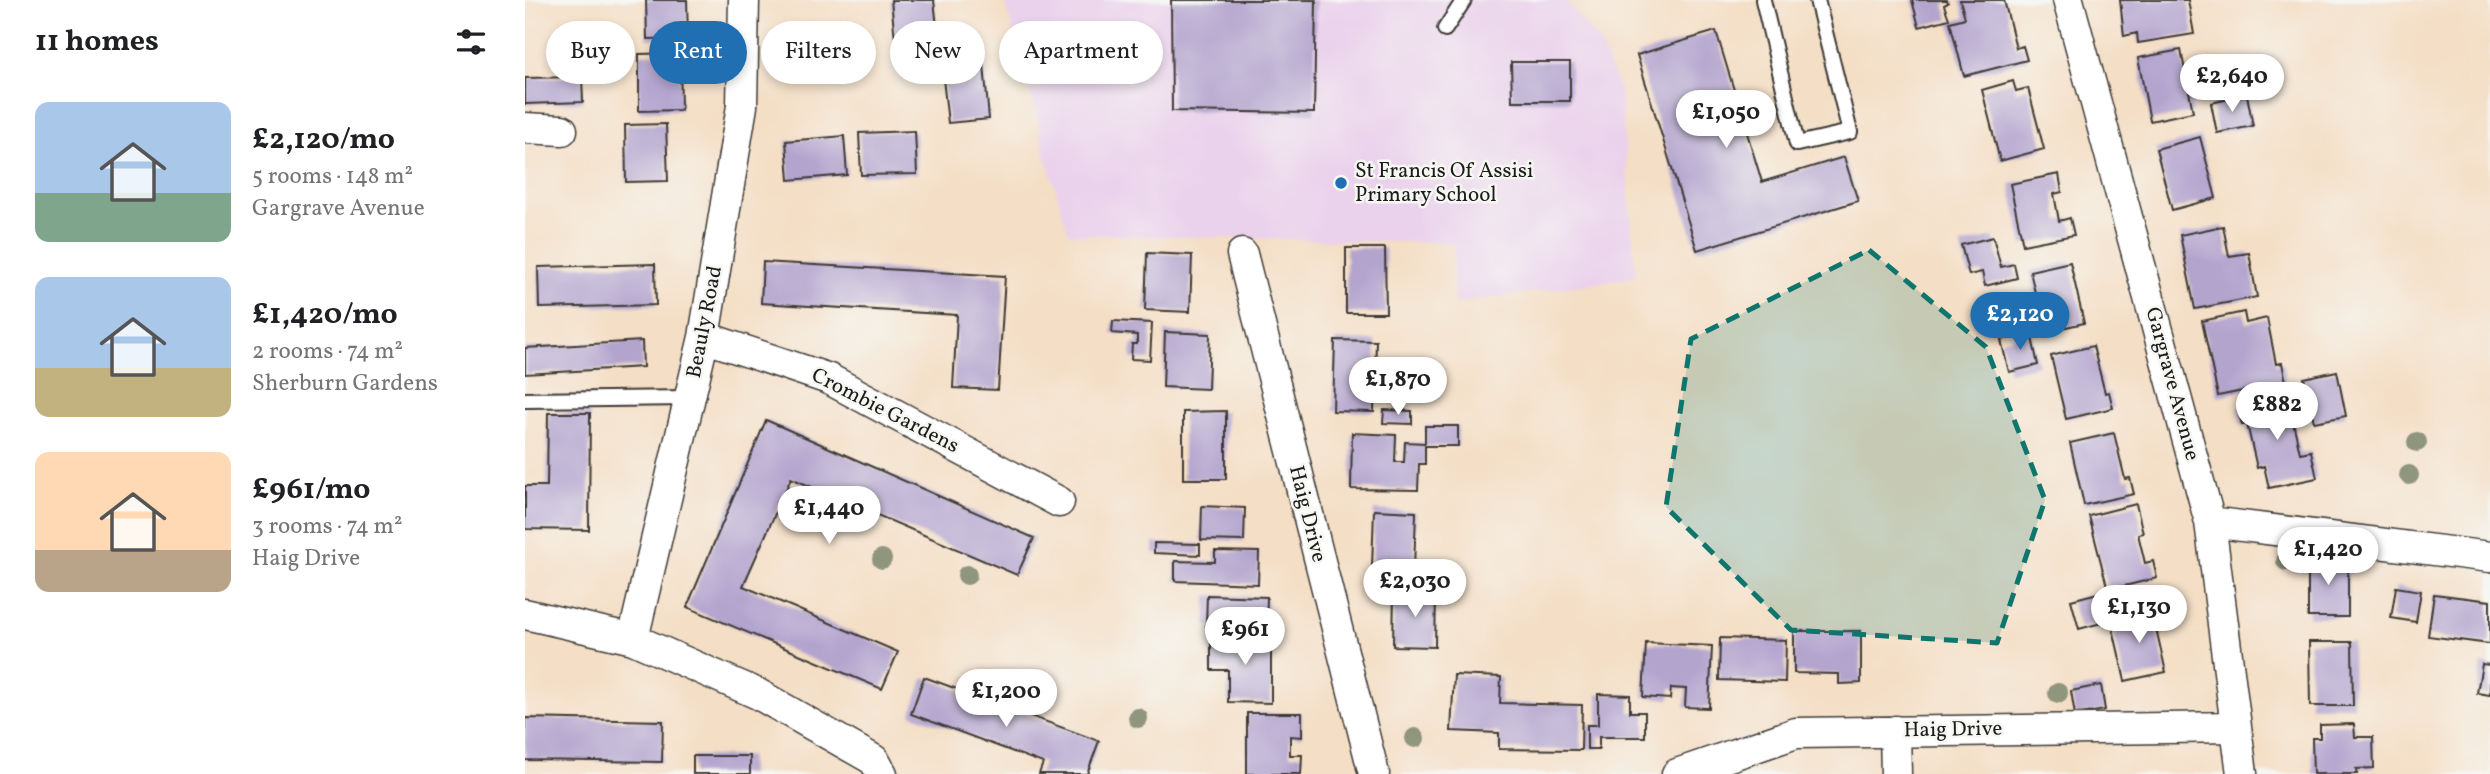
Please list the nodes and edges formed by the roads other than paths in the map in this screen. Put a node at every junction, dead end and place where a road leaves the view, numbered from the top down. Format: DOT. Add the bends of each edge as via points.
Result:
graph roads {
  1 [pos="744,0"];
  2 [pos="1464,0"];
  3 [pos="1763,0"];
  4 [pos="1817,0"];
  5 [pos="2068,0"];
  6 [pos="1445,29"];
  7 [pos="525,128"];
  8 [pos="562,130"];
  9 [pos="1242,254"];
  10 [pos="704,337"];
  11 [pos="690,398"];
  12 [pos="525,400"];
  13 [pos="1059,502"];
  14 [pos="2210,522"];
  15 [pos="2490,557"];
  16 [pos="525,614"];
  17 [pos="633,639"];
  18 [pos="2236,727"];
  19 [pos="1895,731"];
  20 [pos="882,774"];
  21 [pos="1374,774"];
  22 [pos="1677,774"];
  23 [pos="1896,774"];
  24 [pos="2242,774"];
  1 -- 10 [label="street, Beauly Road" via="742,106"];
  2 -- 6 [label="lane"];
  3 -- 4 [label="lane" via="1797,145 1850,132"];
  5 -- 14 [label="street, Gargrave Avenue"];
  7 -- 8 [label="street"];
  9 -- 21 [label="street, Haig Drive"];
  10 -- 11 [label="street, Beauly Road"];
  10 -- 13 [label="street, Crombie Gardens" via="829,379"];
  11 -- 12 [label="lane"];
  11 -- 17 [label="street, Beauly Road"];
  14 -- 15 [label="street"];
  14 -- 18 [label="street, Gargrave Avenue"];
  16 -- 17 [label="street"];
  17 -- 20 [label="street" via="758,694 874,760"];
  18 -- 19 [label="street, Haig Drive"];
  18 -- 24 [label="street, Gargrave Avenue"];
  19 -- 22 [label="street, Haig Drive" via="1796,733"];
  19 -- 23 [label="street"];
}
